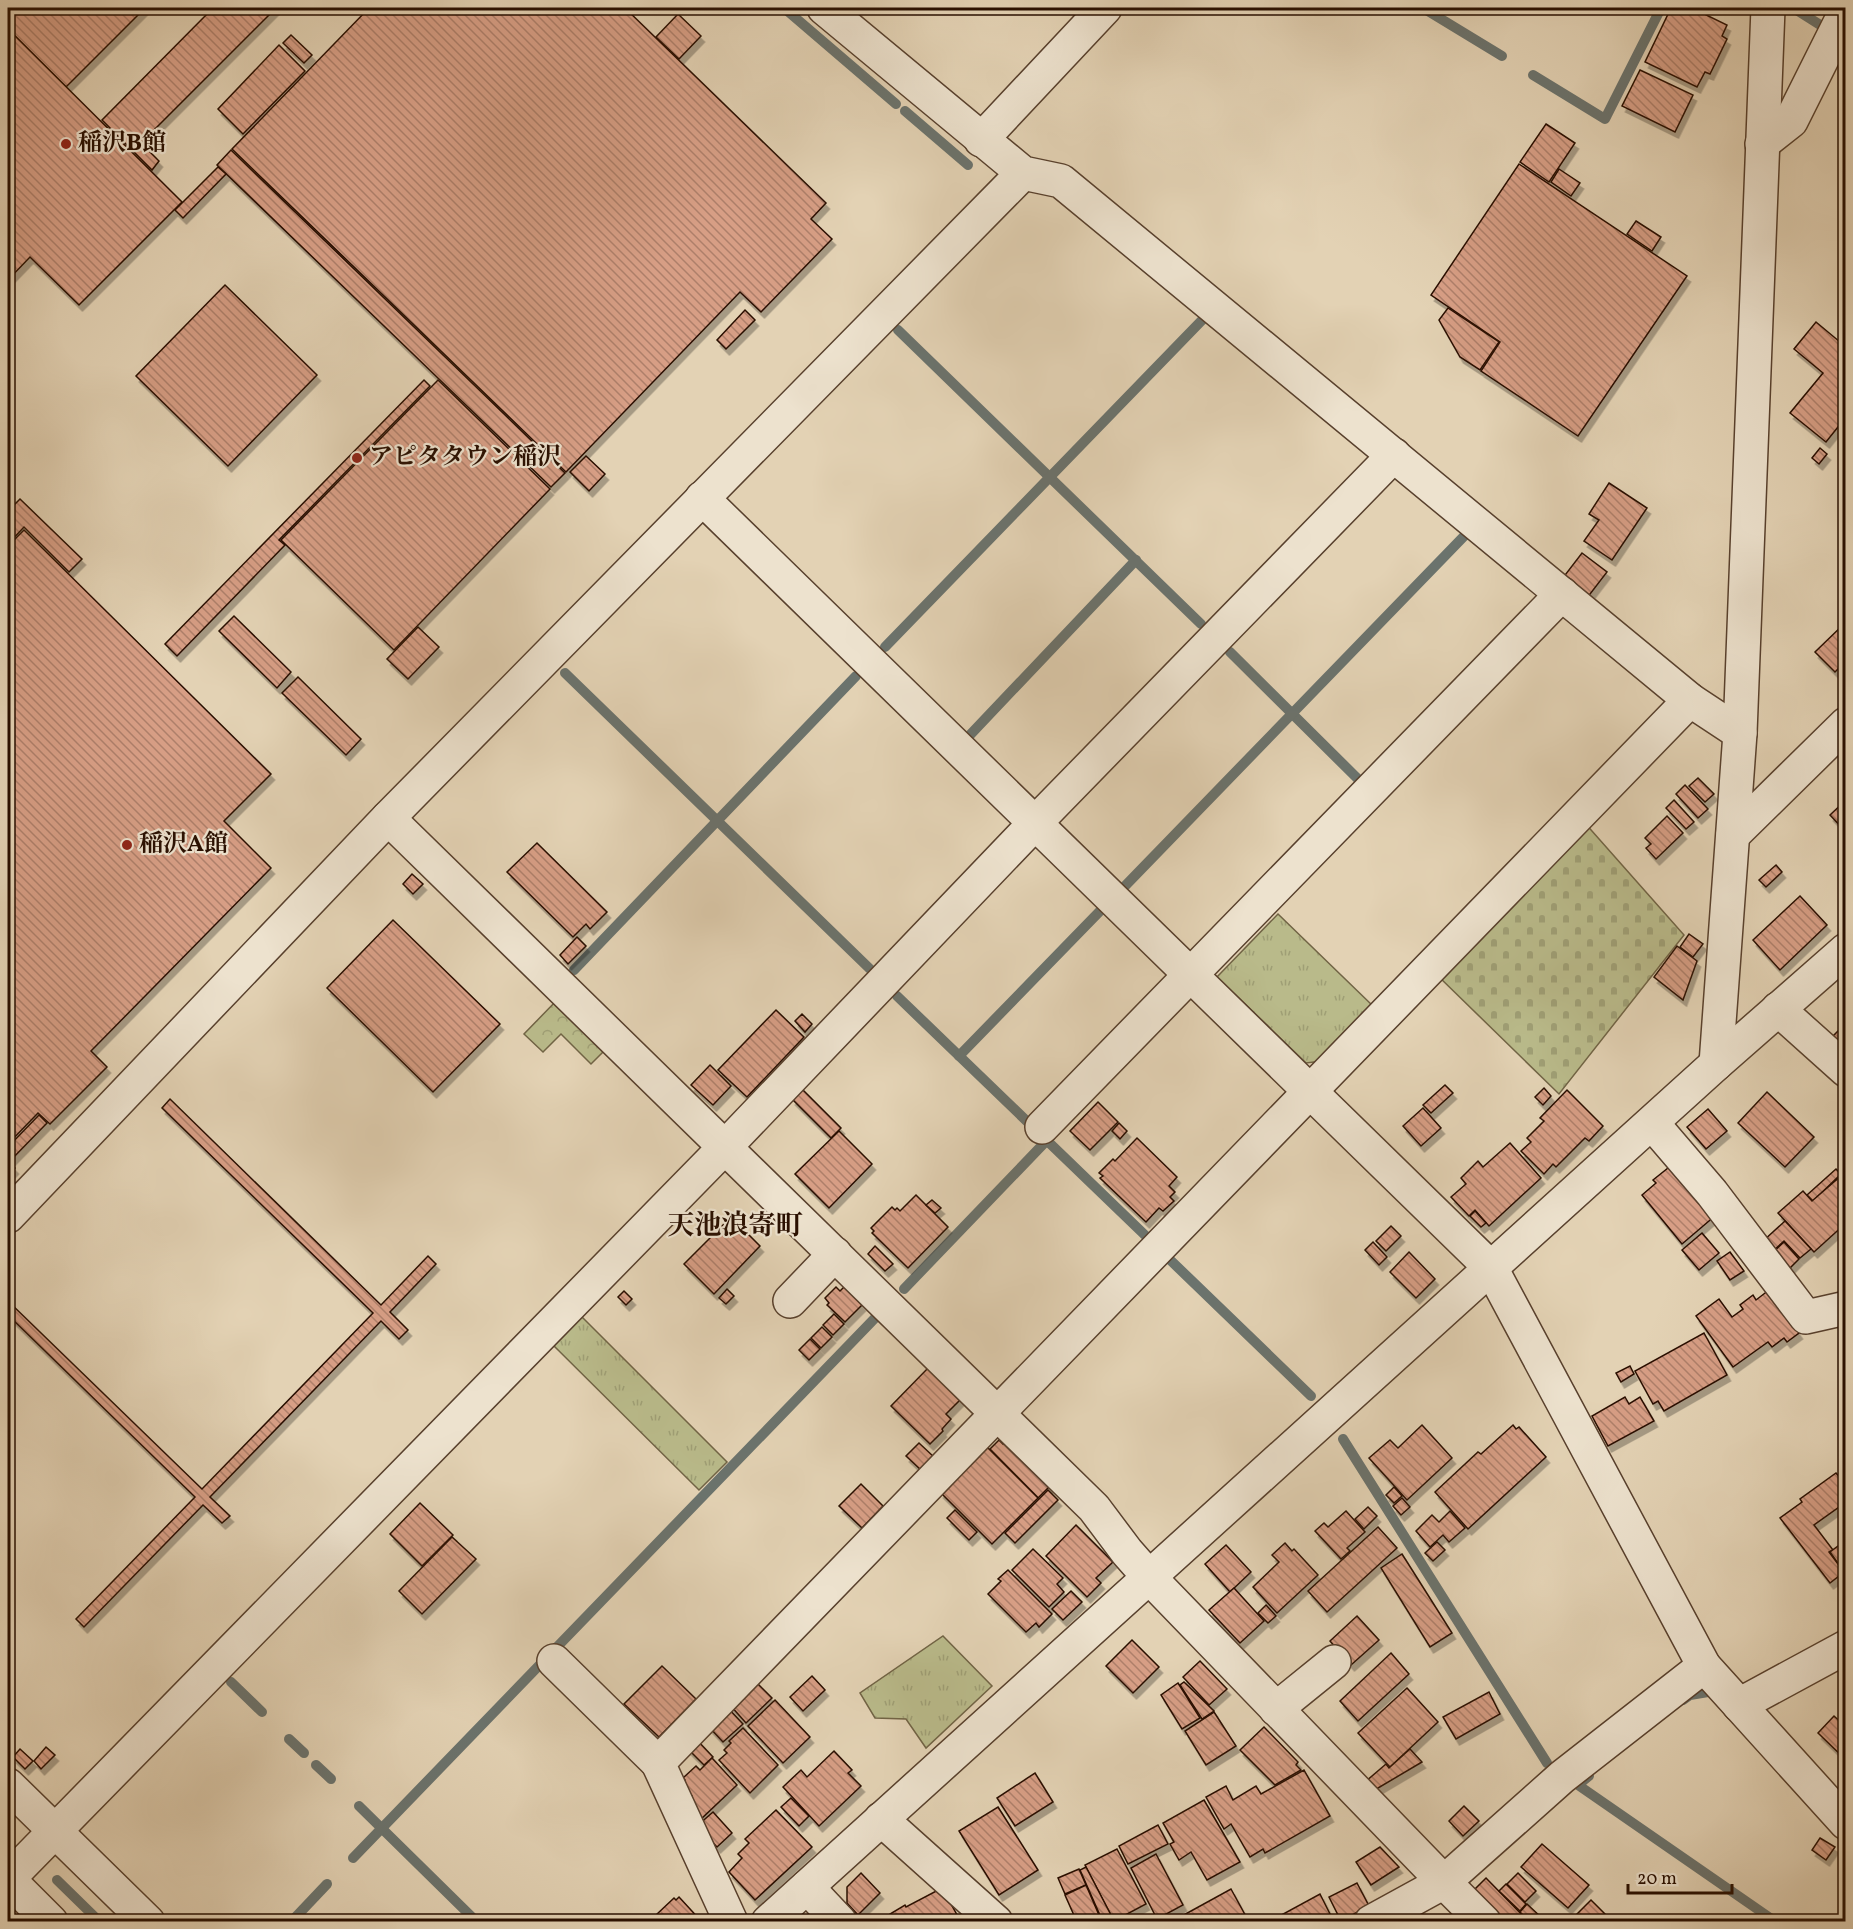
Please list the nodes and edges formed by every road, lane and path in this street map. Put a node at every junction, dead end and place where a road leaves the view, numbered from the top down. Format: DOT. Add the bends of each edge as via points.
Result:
graph roads {
  1 [pos="824,8"];
  2 [pos="1105,8"];
  3 [pos="1768,8"];
  4 [pos="1845,11"];
  5 [pos="981,140"];
  6 [pos="1762,144"];
  7 [pos="1023,172"];
  8 [pos="1394,455"];
  9 [pos="702,498"];
  10 [pos="1562,594"];
  11 [pos="1690,700"];
  12 [pos="1845,724"];
  13 [pos="1740,733"];
  14 [pos="388,818"];
  15 [pos="1035,822"];
  16 [pos="1733,835"];
  17 [pos="1845,950"];
  18 [pos="1191,975"];
  19 [pos="1778,1009"];
  20 [pos="1716,1064"];
  21 [pos="1845,1070"];
  22 [pos="1310,1091"];
  23 [pos="1652,1123"];
  24 [pos="1042,1127"];
  25 [pos="725,1147"];
  26 [pos="8,1216"];
  27 [pos="835,1254"];
  28 [pos="1491,1268"];
  29 [pos="790,1301"];
  30 [pos="1845,1308"];
  31 [pos="997,1414"];
  32 [pos="1149,1577"];
  33 [pos="1845,1647"];
  34 [pos="554,1661"];
  35 [pos="1334,1662"];
  36 [pos="1704,1666"];
  37 [pos="1739,1706"];
  38 [pos="1276,1709"];
  39 [pos="658,1763"];
  40 [pos="8,1785"];
  41 [pos="881,1820"];
  42 [pos="1845,1823"];
  43 [pos="54,1831"];
  44 [pos="8,1879"];
  45 [pos="1444,1882"];
  46 [pos="807,1887"];
  47 [pos="51,1922"];
  48 [pos="148,1922"];
  49 [pos="730,1922"];
  50 [pos="768,1922"];
  51 [pos="840,1922"];
  52 [pos="996,1922"];
  53 [pos="1371,1922"];
  54 [pos="1484,1922"];
  1 -- 5 [label="street"];
  2 -- 5 [label="street"];
  3 -- 6 [label="street"];
  4 -- 6 [label="street" via="1791,120"];
  5 -- 7 [label="street"];
  6 -- 13 [label="street"];
  7 -- 8 [label="street" via="1061,181"];
  7 -- 9 [label="street"];
  8 -- 10 [label="street"];
  8 -- 15 [label="street"];
  9 -- 14 [label="street"];
  9 -- 15 [label="street"];
  10 -- 11 [label="street"];
  10 -- 18 [label="street"];
  11 -- 13 [label="street"];
  11 -- 22 [label="street"];
  12 -- 16 [label="street"];
  13 -- 16 [label="street"];
  14 -- 25 [label="street"];
  14 -- 26 [label="street"];
  15 -- 18 [label="street"];
  15 -- 25 [label="street"];
  16 -- 20 [label="street"];
  17 -- 19 [label="street"];
  18 -- 22 [label="street"];
  18 -- 24 [label="street"];
  19 -- 20 [label="street"];
  19 -- 21 [label="street"];
  20 -- 23 [label="street"];
  22 -- 28 [label="street"];
  22 -- 31 [label="street"];
  23 -- 28 [label="street"];
  23 -- 30 [label="street" via="1712,1193 1806,1317"];
  25 -- 27 [label="street"];
  25 -- 43 [label="street"];
  27 -- 29 [label="street"];
  27 -- 31 [label="street"];
  28 -- 32 [label="street"];
  28 -- 36 [label="street"];
  31 -- 32 [label="street" via="1094,1508"];
  31 -- 39 [label="street"];
  32 -- 38 [label="street"];
  32 -- 41 [label="street"];
  33 -- 37 [label="street"];
  34 -- 39 [label="street"];
  35 -- 38 [label="street"];
  36 -- 37 [label="street"];
  36 -- 45 [label="street" via="1562,1776"];
  37 -- 42 [label="street"];
  38 -- 45 [label="street"];
  39 -- 49 [label="street"];
  40 -- 43 [label="street"];
  41 -- 46 [label="street"];
  41 -- 52 [label="street"];
  43 -- 44 [label="street"];
  43 -- 48 [label="street"];
  44 -- 47 [label="street"];
  45 -- 53 [label="street"];
  45 -- 54 [label="street"];
  46 -- 50 [label="street"];
  46 -- 51 [label="street"];
}
